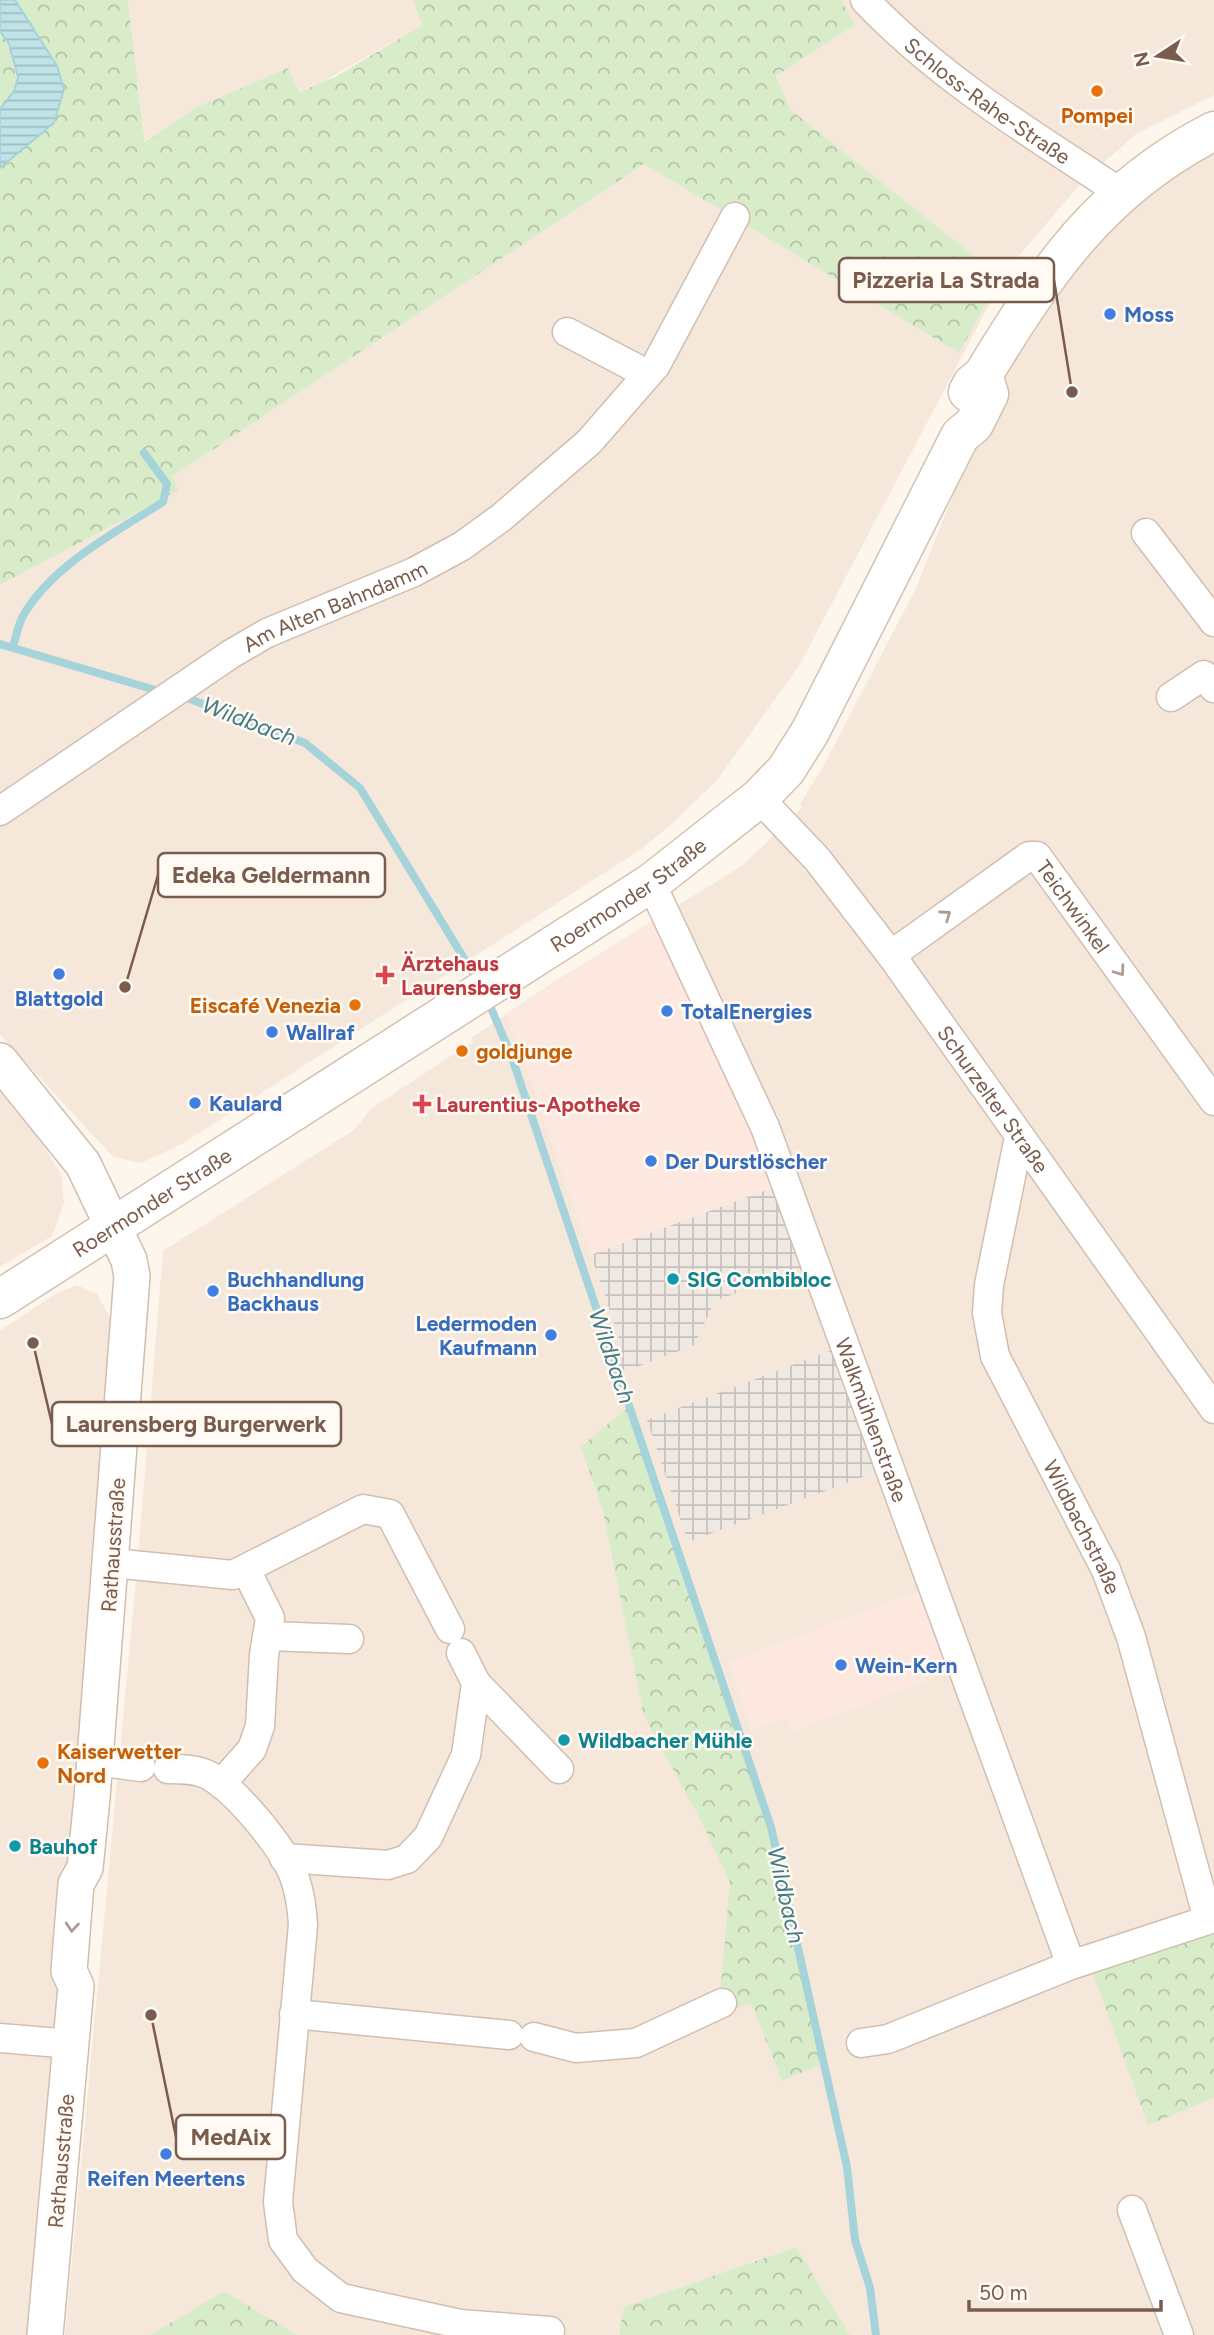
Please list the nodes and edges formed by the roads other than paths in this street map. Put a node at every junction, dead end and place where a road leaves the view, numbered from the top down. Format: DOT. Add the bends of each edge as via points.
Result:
graph roads {
  1 [pos="865,0"];
  2 [pos="1214,131"];
  3 [pos="1120,192"];
  4 [pos="735,217"];
  5 [pos="567,332"];
  6 [pos="647,374"];
  7 [pos="1146,533"];
  8 [pos="1214,622"];
  9 [pos="1211,676"];
  10 [pos="1171,697"];
  11 [pos="759,798"];
  12 [pos="0,811"];
  13 [pos="651,883"];
  14 [pos="891,955"];
  15 [pos="0,1061"];
  16 [pos="1214,1101"];
  17 [pos="1019,1137"];
  18 [pos="114,1225"];
  19 [pos="0,1300"];
  20 [pos="1214,1409"];
  21 [pos="112,1563"];
  22 [pos="246,1570"];
  23 [pos="270,1636"];
  24 [pos="349,1639"];
  25 [pos="476,1684"];
  26 [pos="95,1761"];
  27 [pos="559,1769"];
  28 [pos="221,1784"];
  29 [pos="284,1858"];
  30 [pos="1211,1918"];
  31 [pos="1071,1965"];
  32 [pos="722,2003"];
  33 [pos="294,2014"];
  34 [pos="0,2038"];
  35 [pos="861,2043"];
  36 [pos="71,2044"];
  37 [pos="1132,2210"];
  38 [pos="550,2331"];
  39 [pos="45,2335"];
  40 [pos="1179,2335"];
  1 -- 3 [label="street, Schloss-Rahe-Straße" via="959,82"];
  2 -- 3 [label="main road, Roermonder Straße"];
  3 -- 11 [label="main road, Roermonder Straße" via="1040,284 983,375 972,384 956,414 960,436 810,732 786,770"];
  4 -- 6 [label="street, Am Alten Bahndamm"];
  5 -- 6 [label="street"];
  6 -- 12 [label="street, Am Alten Bahndamm" via="589,442 462,546 414,572 267,634 209,668"];
  7 -- 8 [label="street"];
  9 -- 10 [label="street"];
  11 -- 13 [label="main road, Roermonder Straße"];
  11 -- 14 [label="street, Schurzelter Straße" via="817,859"];
  13 -- 18 [label="main road, Roermonder Straße"];
  13 -- 31 [label="street, Walkmühlenstraße" via="765,1128"];
  14 -- 16 [label="street, Teichwinkel, one-way" via="1029,856 1037,856"];
  14 -- 17 [label="street, Schurzelter Straße"];
  15 -- 18 [label="street, Rathausstraße" via="83,1164"];
  17 -- 20 [label="street, Schurzelter Straße"];
  17 -- 30 [label="street, Wildbachstraße" via="989,1286 995,1356 1107,1570 1131,1637"];
  18 -- 19 [label="main road, Roermonder Straße"];
  18 -- 21 [label="street, Rathausstraße" via="132,1276"];
  21 -- 22 [label="street" via="233,1575"];
  21 -- 26 [label="street, Rathausstraße"];
  22 -- 23 [label="street" via="270,1618"];
  22 -- 25 [label="street" via="363,1509 390,1514"];
  23 -- 24 [label="street"];
  23 -- 28 [label="street" via="264,1655 260,1726 252,1749"];
  25 -- 27 [label="street"];
  25 -- 29 [label="street" via="466,1755 428,1836 407,1859 388,1865"];
  26 -- 28 [label="street" via="206,1774"];
  26 -- 36 [label="street, Rathausstraße" via="85,1868 98,1902 96,1937 92,1972 76,1986"];
  28 -- 29 [label="street"];
  29 -- 33 [label="street" via="294,1875 303,1925"];
  30 -- 31 [label="street, Wildbachstraße"];
  31 -- 35 [label="street, Wildbachstraße" via="888,2039"];
  32 -- 33 [label="street" via="636,2043 576,2048 521,2036"];
  33 -- 38 [label="street" via="278,2202 283,2241 305,2270 341,2298 460,2324"];
  34 -- 36 [label="street"];
  36 -- 39 [label="street, Rathausstraße"];
  37 -- 40 [label="street"];
}
